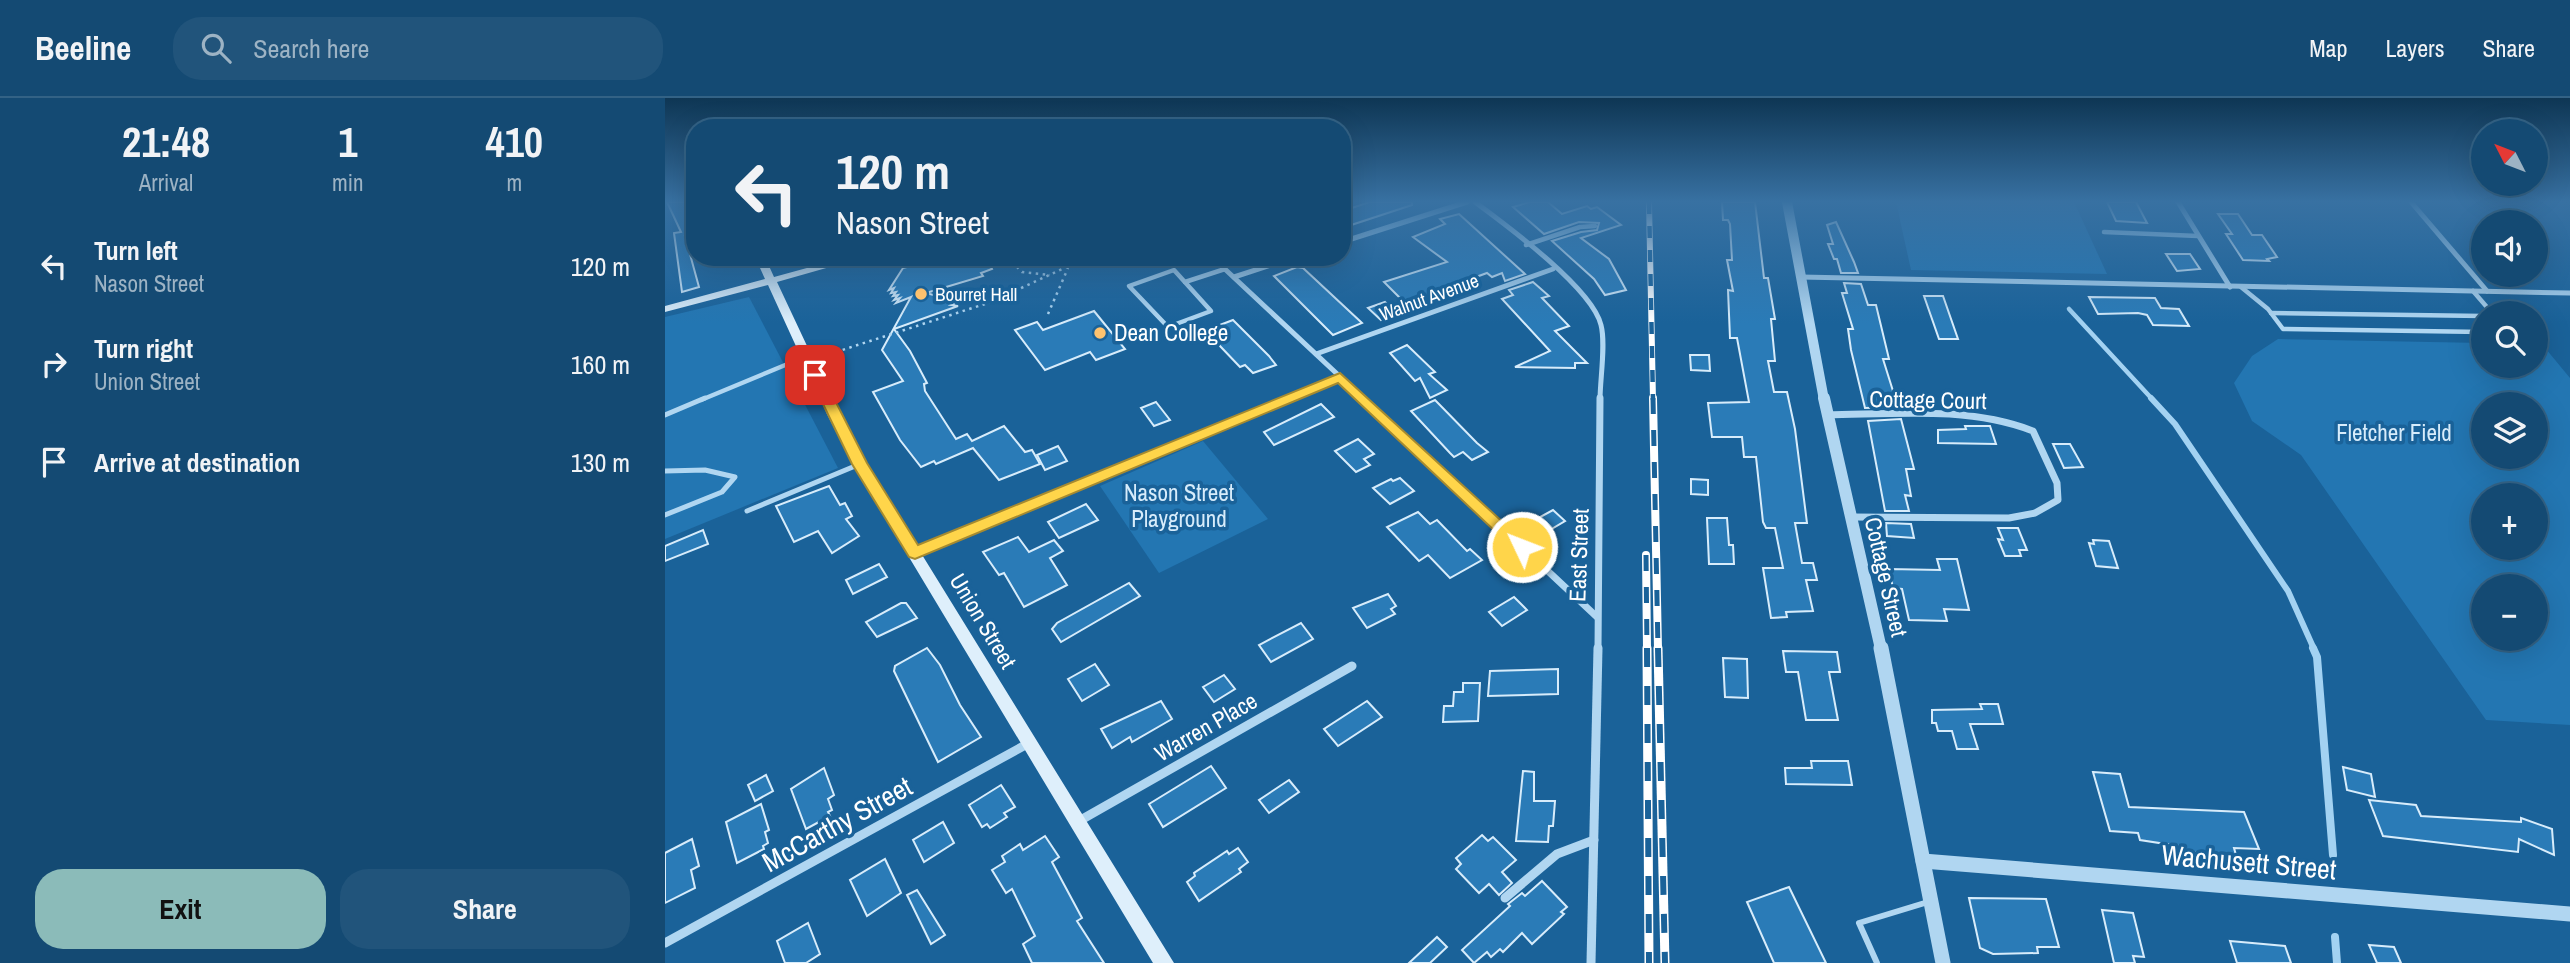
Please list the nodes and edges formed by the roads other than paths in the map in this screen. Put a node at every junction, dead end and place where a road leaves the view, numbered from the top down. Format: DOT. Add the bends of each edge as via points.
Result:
graph roads {
  1 [pos="1523,242"];
  2 [pos="1534,242"];
  3 [pos="1795,242"];
  4 [pos="2202,242"];
  5 [pos="2445,242"];
  6 [pos="1526,245"];
  7 [pos="764,266"];
  8 [pos="828,266"];
  9 [pos="1222,266"];
  10 [pos="1268,266"];
  11 [pos="1225,269"];
  12 [pos="1553,269"];
  13 [pos="1801,276"];
  14 [pos="1234,277"];
  15 [pos="770,282"];
  16 [pos="1185,282"];
  17 [pos="2230,287"];
  18 [pos="2241,287"];
  19 [pos="2473,291"];
  20 [pos="2487,291"];
  21 [pos="2570,293"];
  22 [pos="2482,301"];
  23 [pos="665,309"];
  24 [pos="2271,313"];
  25 [pos="2471,316"];
  26 [pos="2471,332"];
  27 [pos="1316,354"];
  28 [pos="807,356"];
  29 [pos="1340,377"];
  30 [pos="665,415"];
  31 [pos="1827,415"];
  32 [pos="860,464"];
  33 [pos="665,471"];
  34 [pos="747,511"];
  35 [pos="665,515"];
  36 [pos="1850,517"];
  37 [pos="915,553"];
  38 [pos="1597,617"];
  39 [pos="1352,666"];
  40 [pos="1030,743"];
  41 [pos="1079,821"];
  42 [pos="1594,840"];
  43 [pos="1923,861"];
  44 [pos="1505,898"];
  45 [pos="1931,901"];
  46 [pos="2570,914"];
  47 [pos="665,943"];
  48 [pos="1164,963"];
  49 [pos="1591,963"];
  50 [pos="1877,963"];
  51 [pos="1943,963"];
  1 -- 6 [label="street, East Street"];
  2 -- 6 [label="lane"];
  3 -- 13 [label="street, Cottage Street"];
  4 -- 17 [label="street"];
  5 -- 20 [label="street"];
  6 -- 12 [label="street, East Street"];
  7 -- 15 [label="main road, Union Street"];
  8 -- 15 [label="main road"];
  9 -- 11 [label="street"];
  10 -- 14 [label="street"];
  11 -- 14 [label="street"];
  11 -- 16 [label="lane"];
  12 -- 27 [label="street, Walnut Avenue"];
  12 -- 38 [label="street, East Street" via="1589,303 1601,325"];
  13 -- 17 [label="street"];
  13 -- 31 [label="street, Cottage Street"];
  14 -- 27 [label="street"];
  15 -- 23 [label="main road"];
  15 -- 28 [label="main road, Union Street"];
  16 -- 16 [label="lane" via="1174,270 1129,286 1168,327 1211,312"];
  17 -- 18 [label="street"];
  18 -- 19 [label="street"];
  18 -- 24 [label="lane"];
  19 -- 20 [label="street"];
  19 -- 22 [label="lane"];
  20 -- 21 [label="street"];
  24 -- 25 [label="lane"];
  24 -- 26 [label="lane" via="2283,329"];
  27 -- 29 [label="street"];
  28 -- 30 [label="lane"];
  28 -- 32 [label="main road, Union Street"];
  29 -- 37 [label="street"];
  29 -- 38 [label="street"];
  31 -- 36 [label="street, Cottage Street"];
  31 -- 36 [label="street, Cottage Court" via="1954,414 2002,419 2033,431 2057,483 2058,500 2035,513 2009,518"];
  32 -- 34 [label="lane"];
  32 -- 37 [label="main road, Union Street"];
  33 -- 35 [label="lane" via="705,470 735,477 722,492"];
  36 -- 43 [label="street, Cottage Street"];
  37 -- 40 [label="main road, Union Street"];
  38 -- 42 [label="street, East Street"];
  39 -- 41 [label="street, Warren Place"];
  40 -- 41 [label="main road, Union Street"];
  40 -- 47 [label="street, McCarthy Street"];
  41 -- 48 [label="main road, Union Street"];
  42 -- 44 [label="street" via="1566,848"];
  42 -- 49 [label="street, East Street"];
  43 -- 45 [label="street, Cottage Street"];
  43 -- 46 [label="street, Wachusett Street"];
  45 -- 50 [label="lane" via="1859,923"];
  45 -- 51 [label="street, Cottage Street"];
}
